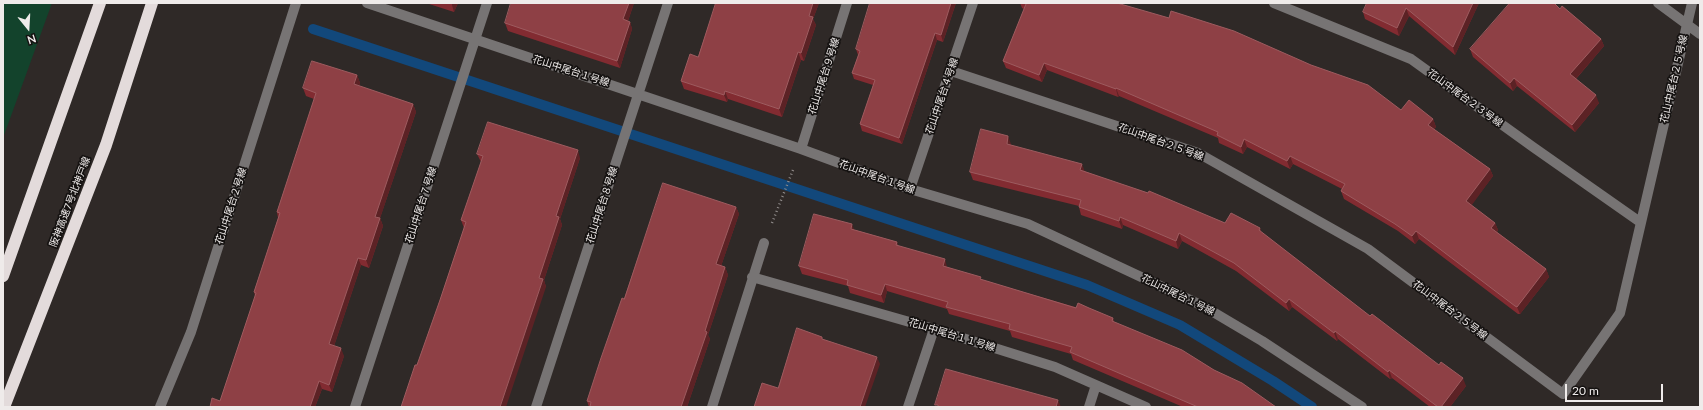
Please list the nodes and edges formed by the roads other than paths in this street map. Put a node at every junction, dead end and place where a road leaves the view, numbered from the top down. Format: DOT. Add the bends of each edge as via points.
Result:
graph roads {
  1 [pos="100,3"];
  2 [pos="152,3"];
  3 [pos="296,3"];
  4 [pos="367,3"];
  5 [pos="487,3"];
  6 [pos="668,3"];
  7 [pos="847,3"];
  8 [pos="973,3"];
  9 [pos="1274,3"];
  10 [pos="1658,3"];
  11 [pos="1692,3"];
  12 [pos="1687,23"];
  13 [pos="1700,34"];
  14 [pos="475,39"];
  15 [pos="951,71"];
  16 [pos="639,94"];
  17 [pos="801,149"];
  18 [pos="910,189"];
  19 [pos="1640,222"];
  20 [pos="764,243"];
  21 [pos="3,276"];
  22 [pos="752,278"];
  23 [pos="934,329"];
  24 [pos="1096,385"];
  25 [pos="4,407"];
  26 [pos="160,407"];
  27 [pos="355,407"];
  28 [pos="536,407"];
  29 [pos="712,407"];
  30 [pos="908,407"];
  31 [pos="1089,407"];
  32 [pos="1146,407"];
  33 [pos="1362,407"];
  1 -- 21 [label="highway"];
  2 -- 25 [label="highway, 阪神高速7号北神戸線" via="106,144"];
  3 -- 26 [label="street, 花山中尾台２号線" via="191,332"];
  4 -- 14 [label="street, 花山中尾台１号線"];
  5 -- 14 [label="street, 花山中尾台７号線"];
  6 -- 16 [label="street, 花山中尾台８号線"];
  7 -- 17 [label="street, 花山中尾台９号線"];
  8 -- 15 [label="street, 花山中尾台４号線"];
  9 -- 19 [label="street, 花山中尾台２３号線" via="1411,59"];
  10 -- 12 [label="street"];
  11 -- 12 [label="street, 花山中尾台２５号線"];
  12 -- 13 [label="street"];
  12 -- 19 [label="street, 花山中尾台２５号線"];
  14 -- 16 [label="street, 花山中尾台１号線"];
  14 -- 27 [label="street, 花山中尾台７号線"];
  15 -- 18 [label="street, 花山中尾台４号線"];
  15 -- 19 [label="street, 花山中尾台２５号線" via="1198,153 1368,249 1562,394 1620,313"];
  16 -- 17 [label="street, 花山中尾台１号線"];
  16 -- 28 [label="street, 花山中尾台８号線"];
  17 -- 18 [label="street, 花山中尾台１号線"];
  18 -- 33 [label="street, 花山中尾台１号線" via="1028,224 1203,306 1262,340"];
  20 -- 22 [label="street"];
  22 -- 23 [label="street, 花山中尾台１１号線"];
  22 -- 29 [label="street"];
  23 -- 24 [label="street, 花山中尾台１１号線" via="1055,367"];
  23 -- 30 [label="street"];
  24 -- 31 [label="street"];
  24 -- 32 [label="street, 花山中尾台１１号線"];
}
